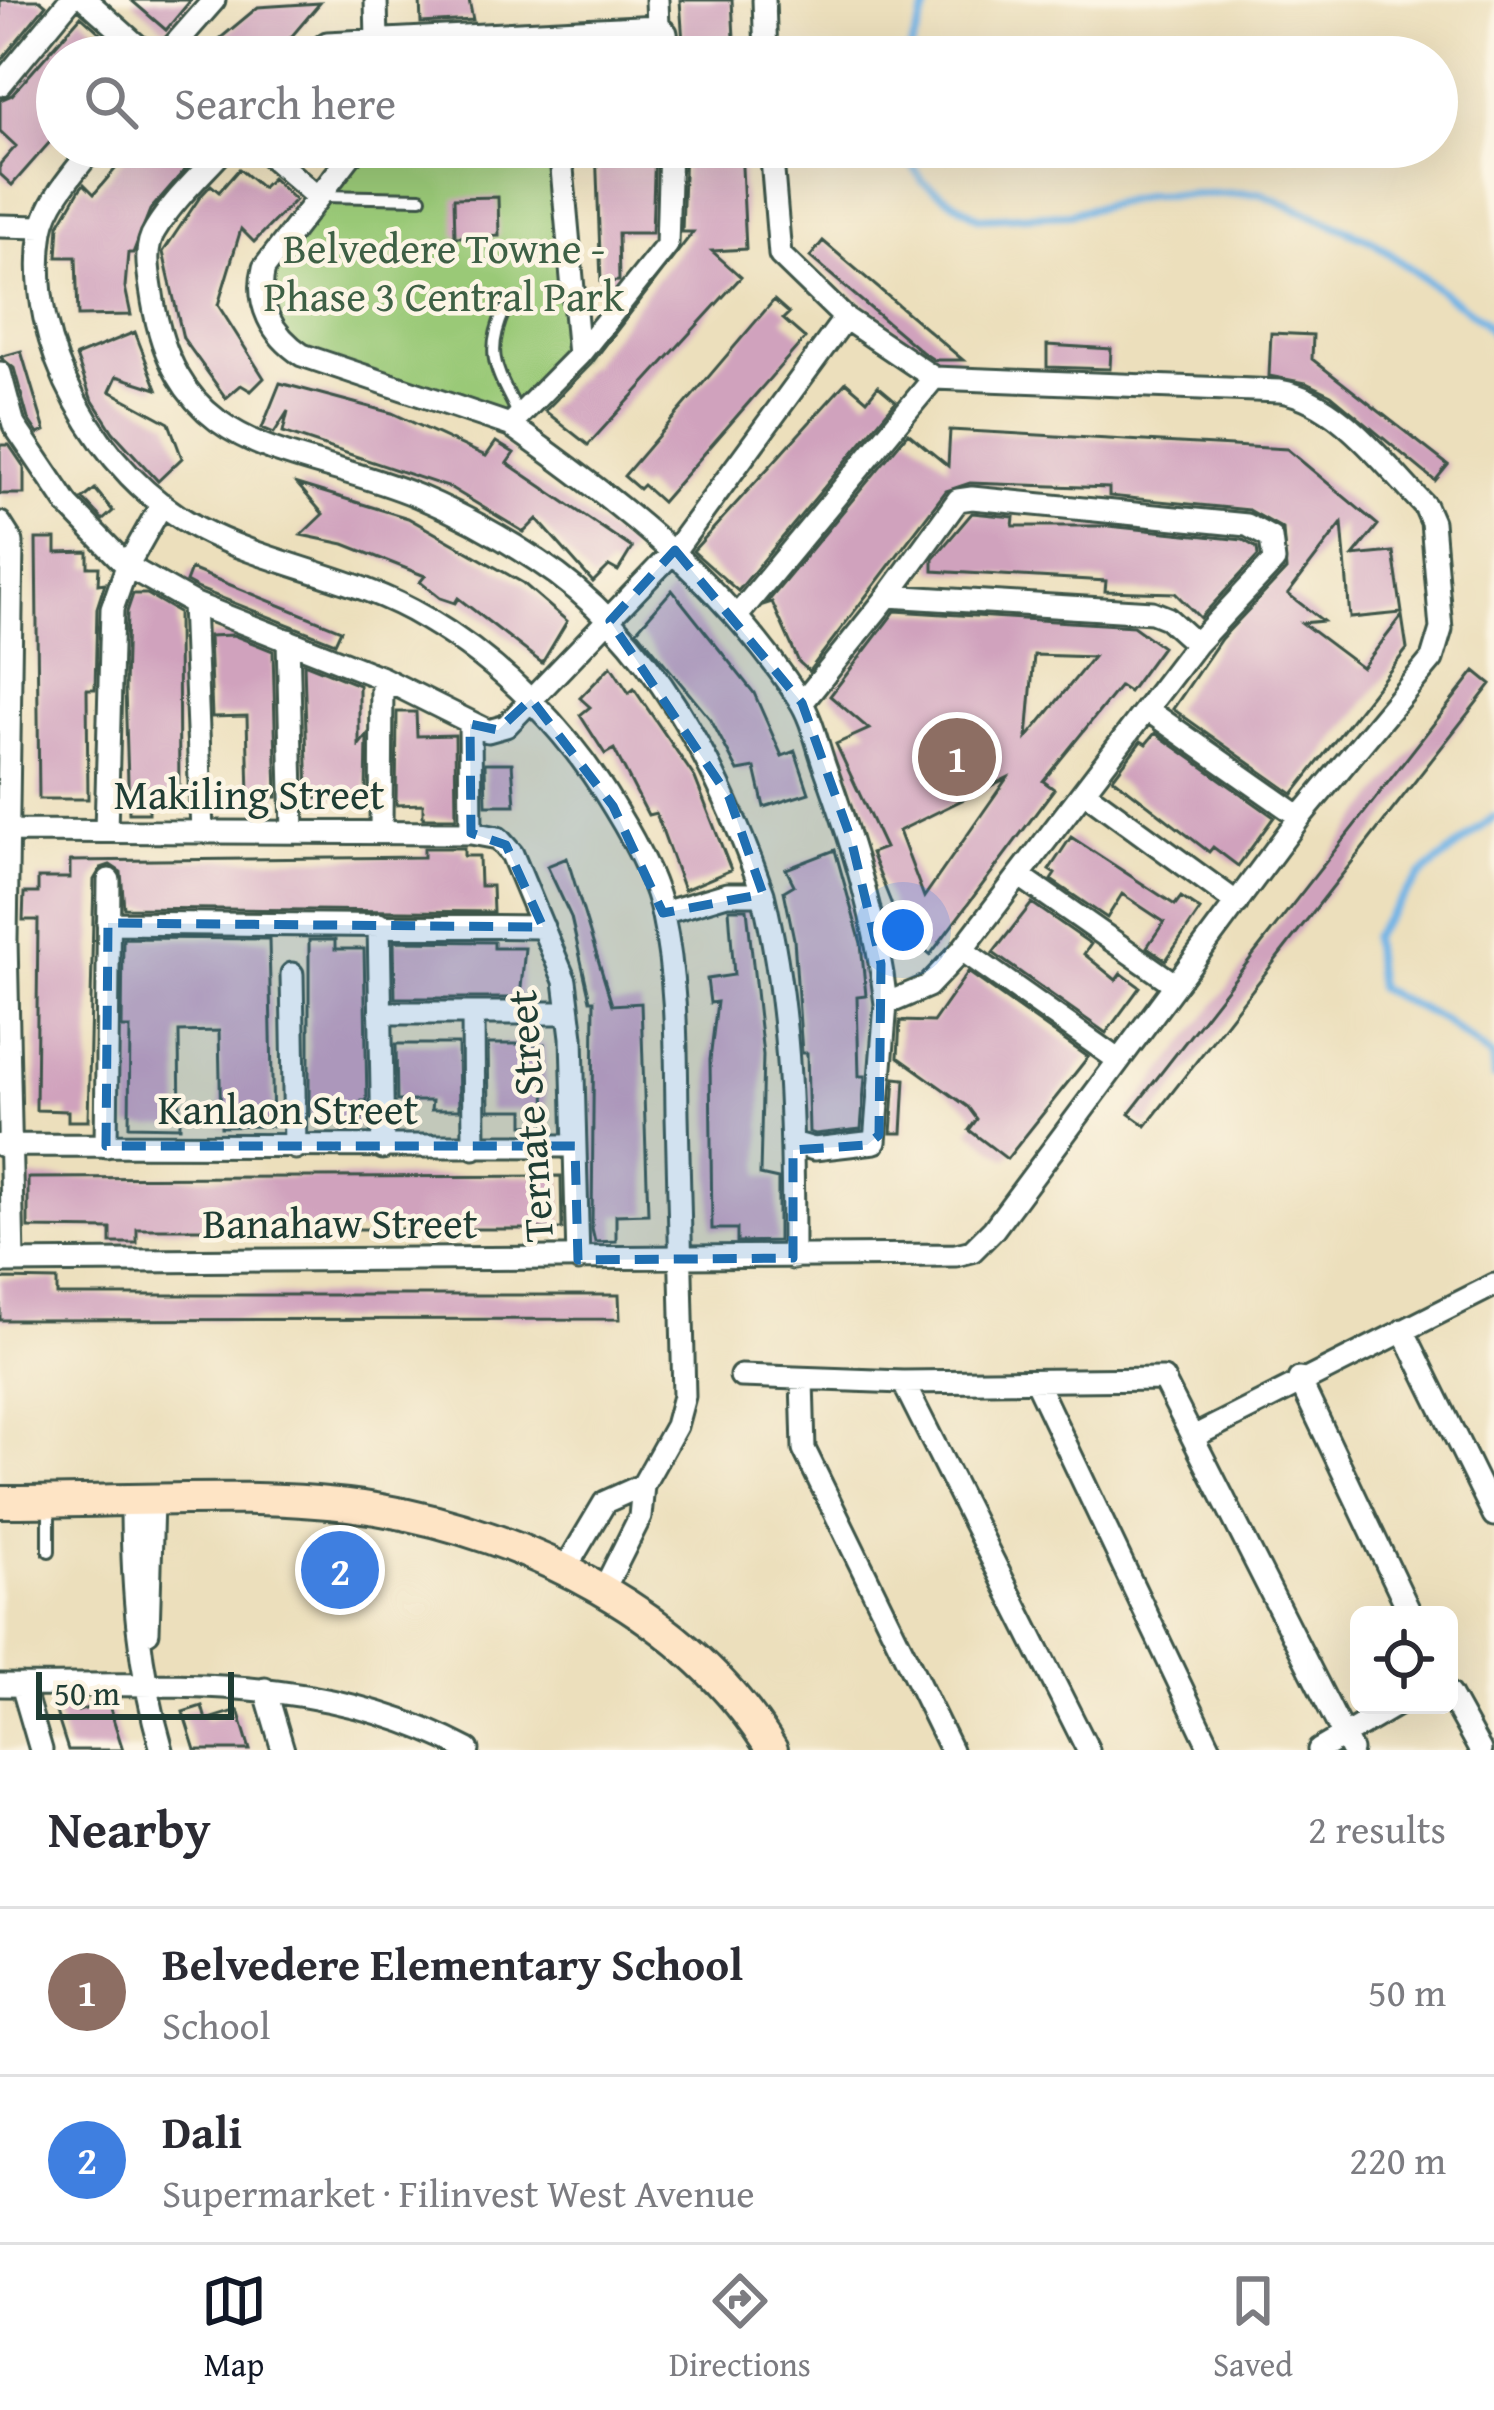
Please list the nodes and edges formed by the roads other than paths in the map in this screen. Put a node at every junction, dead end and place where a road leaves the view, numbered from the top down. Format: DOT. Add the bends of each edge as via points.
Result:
graph roads {
  1 [pos="70,0"];
  2 [pos="86,0"];
  3 [pos="214,0"];
  4 [pos="376,0"];
  5 [pos="657,0"];
  6 [pos="764,0"];
  7 [pos="658,26"];
  8 [pos="40,36"];
  9 [pos="126,36"];
  10 [pos="182,36"];
  11 [pos="376,36"];
  12 [pos="470,36"];
  13 [pos="666,36"];
  14 [pos="765,36"];
  15 [pos="36,41"];
  16 [pos="0,85"];
  17 [pos="78,168"];
  18 [pos="208,168"];
  19 [pos="284,168"];
  20 [pos="339,168"];
  21 [pos="562,168"];
  22 [pos="669,168"];
  23 [pos="773,168"];
  24 [pos="316,196"];
  25 [pos="421,198"];
  26 [pos="0,226"];
  27 [pos="42,227"];
  28 [pos="504,311"];
  29 [pos="845,318"];
  30 [pos="579,355"];
  31 [pos="0,373"];
  32 [pos="934,378"];
  33 [pos="514,421"];
  34 [pos="7,424"];
  35 [pos="162,504"];
  36 [pos="3,526"];
  37 [pos="675,550"];
  38 [pos="127,566"];
  39 [pos="888,596"];
  40 [pos="194,603"];
  41 [pos="737,616"];
  42 [pos="610,621"];
  43 [pos="288,640"];
  44 [pos="1196,644"];
  45 [pos="382,678"];
  46 [pos="531,699"];
  47 [pos="802,703"];
  48 [pos="1149,711"];
  49 [pos="470,724"];
  50 [pos="1086,793"];
  51 [pos="1300,817"];
  52 [pos="4,831"];
  53 [pos="106,831"];
  54 [pos="202,832"];
  55 [pos="293,832"];
  56 [pos="381,832"];
  57 [pos="471,832"];
  58 [pos="498,838"];
  59 [pos="1021,877"];
  60 [pos="109,880"];
  61 [pos="763,894"];
  62 [pos="1237,903"];
  63 [pos="663,913"];
  64 [pos="108,922"];
  65 [pos="379,924"];
  66 [pos="543,927"];
  67 [pos="3,940"];
  68 [pos="962,950"];
  69 [pos="292,974"];
  70 [pos="1173,983"];
  71 [pos="886,1004"];
  72 [pos="380,1012"];
  73 [pos="473,1012"];
  74 [pos="569,1012"];
  75 [pos="4,1037"];
  76 [pos="1118,1060"];
  77 [pos="793,1143"];
  78 [pos="5,1144"];
  79 [pos="106,1146"];
  80 [pos="575,1146"];
  81 [pos="295,1148"];
  82 [pos="382,1148"];
  83 [pos="474,1148"];
  84 [pos="793,1258"];
  85 [pos="578,1260"];
  86 [pos="681,1260"];
  87 [pos="6,1262"];
  88 [pos="1494,1285"];
  89 [pos="1403,1330"];
  90 [pos="741,1376"];
  91 [pos="1299,1379"];
  92 [pos="802,1380"];
  93 [pos="903,1382"];
  94 [pos="1036,1382"];
  95 [pos="1195,1436"];
  96 [pos="643,1485"];
  97 [pos="0,1502"];
  98 [pos="49,1502"];
  99 [pos="142,1502"];
  100 [pos="1494,1515"];
  101 [pos="49,1551"];
  102 [pos="565,1569"];
  103 [pos="603,1591"];
  104 [pos="1407,1606"];
  105 [pos="11,1685"];
  106 [pos="143,1687"];
  107 [pos="265,1689"];
  108 [pos="1458,1710"];
  109 [pos="1385,1714"];
  110 [pos="1348,1743"];
  111 [pos="41,1750"];
  112 [pos="162,1750"];
  113 [pos="283,1750"];
  114 [pos="468,1750"];
  115 [pos="772,1750"];
  116 [pos="951,1750"];
  117 [pos="1088,1750"];
  118 [pos="1211,1750"];
  119 [pos="1319,1750"];
  120 [pos="1480,1750"];
  1 -- 8 [label="street"];
  2 -- 9 [label="street"];
  3 -- 10 [label="street"];
  4 -- 11 [label="street"];
  5 -- 7 [label="street"];
  6 -- 14 [label="street"];
  7 -- 12 [label="street"];
  7 -- 13 [label="street"];
  15 -- 16 [label="street"];
  17 -- 27 [label="street"];
  18 -- 42 [label="street" via="152,233 148,267 156,315 185,391 228,429 284,457 419,496 539,561"];
  19 -- 24 [label="street"];
  20 -- 24 [label="street"];
  21 -- 30 [label="street"];
  22 -- 30 [label="street" via="667,245"];
  23 -- 29 [label="street" via="780,255"];
  24 -- 25 [label="lane"];
  24 -- 33 [label="street" via="264,268 258,290 285,344"];
  26 -- 27 [label="street"];
  27 -- 35 [label="street" via="47,313 71,393 105,450"];
  28 -- 33 [label="lane" via="491,355"];
  29 -- 32 [label="street"];
  29 -- 37 [label="street"];
  30 -- 33 [label="street"];
  31 -- 34 [label="street"];
  32 -- 41 [label="street"];
  32 -- 51 [label="street" via="1295,394 1334,415 1425,506 1439,645"];
  33 -- 37 [label="street"];
  34 -- 38 [label="street"];
  35 -- 38 [label="street"];
  35 -- 46 [label="street" via="248,550 425,617"];
  36 -- 52 [label="street" via="12,542"];
  37 -- 41 [label="street"];
  37 -- 42 [label="street"];
  38 -- 40 [label="street"];
  38 -- 53 [label="street" via="112,608"];
  39 -- 44 [label="street" via="1152,613"];
  39 -- 44 [label="street" via="958,500 1246,526 1271,538 1274,561"];
  39 -- 47 [label="street"];
  40 -- 43 [label="street"];
  40 -- 54 [label="street"];
  41 -- 47 [label="street"];
  42 -- 46 [label="street"];
  42 -- 61 [label="street" via="729,797"];
  43 -- 45 [label="street"];
  43 -- 55 [label="street"];
  44 -- 48 [label="street"];
  45 -- 49 [label="street"];
  45 -- 56 [label="street"];
  46 -- 49 [label="street" via="497,730"];
  46 -- 63 [label="street" via="613,806"];
  47 -- 71 [label="street" via="857,860"];
  48 -- 50 [label="street"];
  48 -- 51 [label="street"];
  49 -- 57 [label="street"];
  50 -- 59 [label="street"];
  50 -- 62 [label="street"];
  51 -- 62 [label="street"];
  52 -- 53 [label="street, Makiling Street"];
  52 -- 67 [label="street"];
  53 -- 54 [label="street, Makiling Street"];
  54 -- 55 [label="street, Makiling Street"];
  55 -- 56 [label="street, Makiling Street"];
  56 -- 57 [label="street, Makiling Street"];
  57 -- 58 [label="street, Makiling Street"];
  58 -- 66 [label="street, Ternate Street"];
  59 -- 68 [label="street"];
  59 -- 70 [label="street"];
  60 -- 64 [label="street"];
  61 -- 63 [label="street" via="727,894"];
  61 -- 77 [label="street" via="784,1003"];
  62 -- 70 [label="street"];
  63 -- 86 [label="street"];
  64 -- 65 [label="street"];
  64 -- 79 [label="street"];
  65 -- 66 [label="street"];
  65 -- 72 [label="street"];
  66 -- 74 [label="street, Ternate Street"];
  67 -- 75 [label="street"];
  68 -- 71 [label="street" via="928,986"];
  68 -- 76 [label="street"];
  69 -- 81 [label="street"];
  70 -- 76 [label="street"];
  71 -- 77 [label="street" via="875,1142 814,1149"];
  72 -- 73 [label="street"];
  72 -- 82 [label="street"];
  73 -- 74 [label="street"];
  73 -- 83 [label="street"];
  74 -- 80 [label="street, Ternate Street"];
  75 -- 78 [label="street"];
  76 -- 84 [label="street, Banahaw Street" via="972,1251"];
  77 -- 84 [label="street"];
  78 -- 79 [label="street, Kanlaon Street"];
  78 -- 87 [label="street"];
  79 -- 81 [label="street, Kanlaon Street"];
  80 -- 83 [label="street, Kanlaon Street"];
  80 -- 85 [label="street, Ternate Street"];
  81 -- 82 [label="street, Kanlaon Street"];
  82 -- 83 [label="street, Kanlaon Street"];
  84 -- 86 [label="street, Banahaw Street"];
  85 -- 86 [label="street, Banahaw Street"];
  85 -- 87 [label="street, Banahaw Street"];
  86 -- 96 [label="street" via="682,1412"];
  88 -- 89 [label="street"];
  89 -- 91 [label="street"];
  89 -- 100 [label="street"];
  90 -- 92 [label="street"];
  91 -- 95 [label="street"];
  91 -- 104 [label="street"];
  92 -- 93 [label="street"];
  92 -- 116 [label="street" via="804,1449"];
  93 -- 94 [label="street"];
  93 -- 117 [label="street"];
  94 -- 95 [label="street" via="1162,1379"];
  94 -- 118 [label="street"];
  95 -- 110 [label="street"];
  96 -- 102 [label="street" via="605,1502"];
  96 -- 103 [label="street" via="640,1517"];
  97 -- 98 [label="street"];
  98 -- 99 [label="street"];
  98 -- 101 [label="lane"];
  99 -- 102 [label="street" via="376,1509"];
  99 -- 106 [label="street"];
  102 -- 103 [label="street"];
  103 -- 115 [label="street" via="705,1667"];
  105 -- 106 [label="street"];
  105 -- 111 [label="street"];
  106 -- 107 [label="street"];
  106 -- 112 [label="street"];
  107 -- 113 [label="street"];
  107 -- 114 [label="street" via="371,1706"];
  108 -- 120 [label="street"];
  109 -- 110 [label="street"];
  110 -- 119 [label="street"];
}
